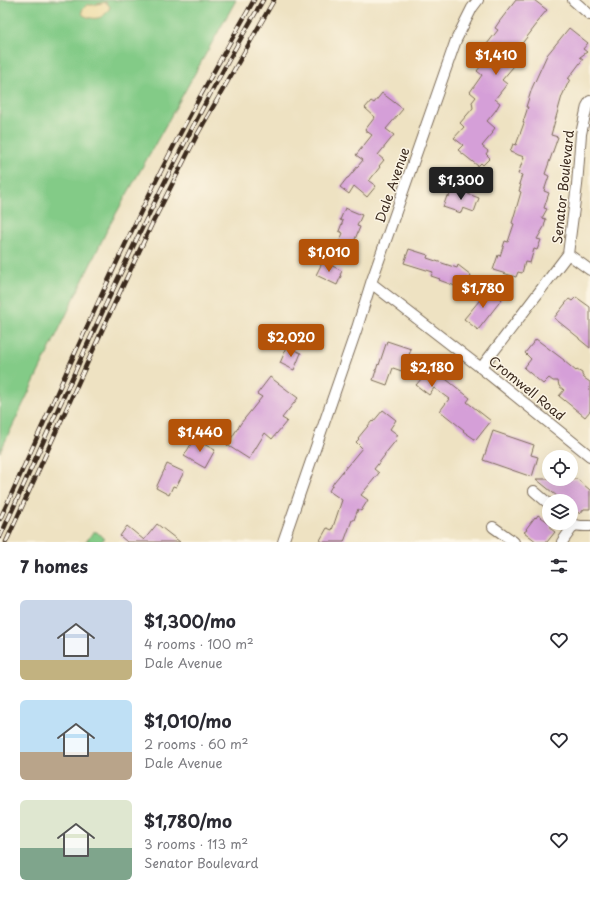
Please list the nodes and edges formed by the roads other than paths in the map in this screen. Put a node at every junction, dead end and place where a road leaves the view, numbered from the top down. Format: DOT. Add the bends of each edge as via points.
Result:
graph roads {
  1 [pos="478,0"];
  2 [pos="573,0"];
  3 [pos="590,15"];
  4 [pos="590,101"];
  5 [pos="568,254"];
  6 [pos="590,270"];
  7 [pos="371,283"];
  8 [pos="481,368"];
  9 [pos="590,456"];
  10 [pos="534,491"];
  11 [pos="542,498"];
  12 [pos="578,526"];
  13 [pos="590,526"];
  14 [pos="493,527"];
  15 [pos="569,530"];
  16 [pos="283,542"];
  17 [pos="514,542"];
  18 [pos="562,542"];
  1 -- 7 [label="street, Dale Avenue" via="456,40"];
  2 -- 3 [label="street"];
  4 -- 5 [label="street, Senator Boulevard" via="581,134"];
  5 -- 6 [label="street"];
  5 -- 8 [label="street, Senator Boulevard"];
  7 -- 8 [label="street, Cromwell Road"];
  7 -- 16 [label="street, Dale Avenue"];
  8 -- 9 [label="street, Cromwell Road"];
  10 -- 11 [label="street"];
  12 -- 13 [label="street"];
  14 -- 17 [label="street"];
  15 -- 18 [label="street"];
}
